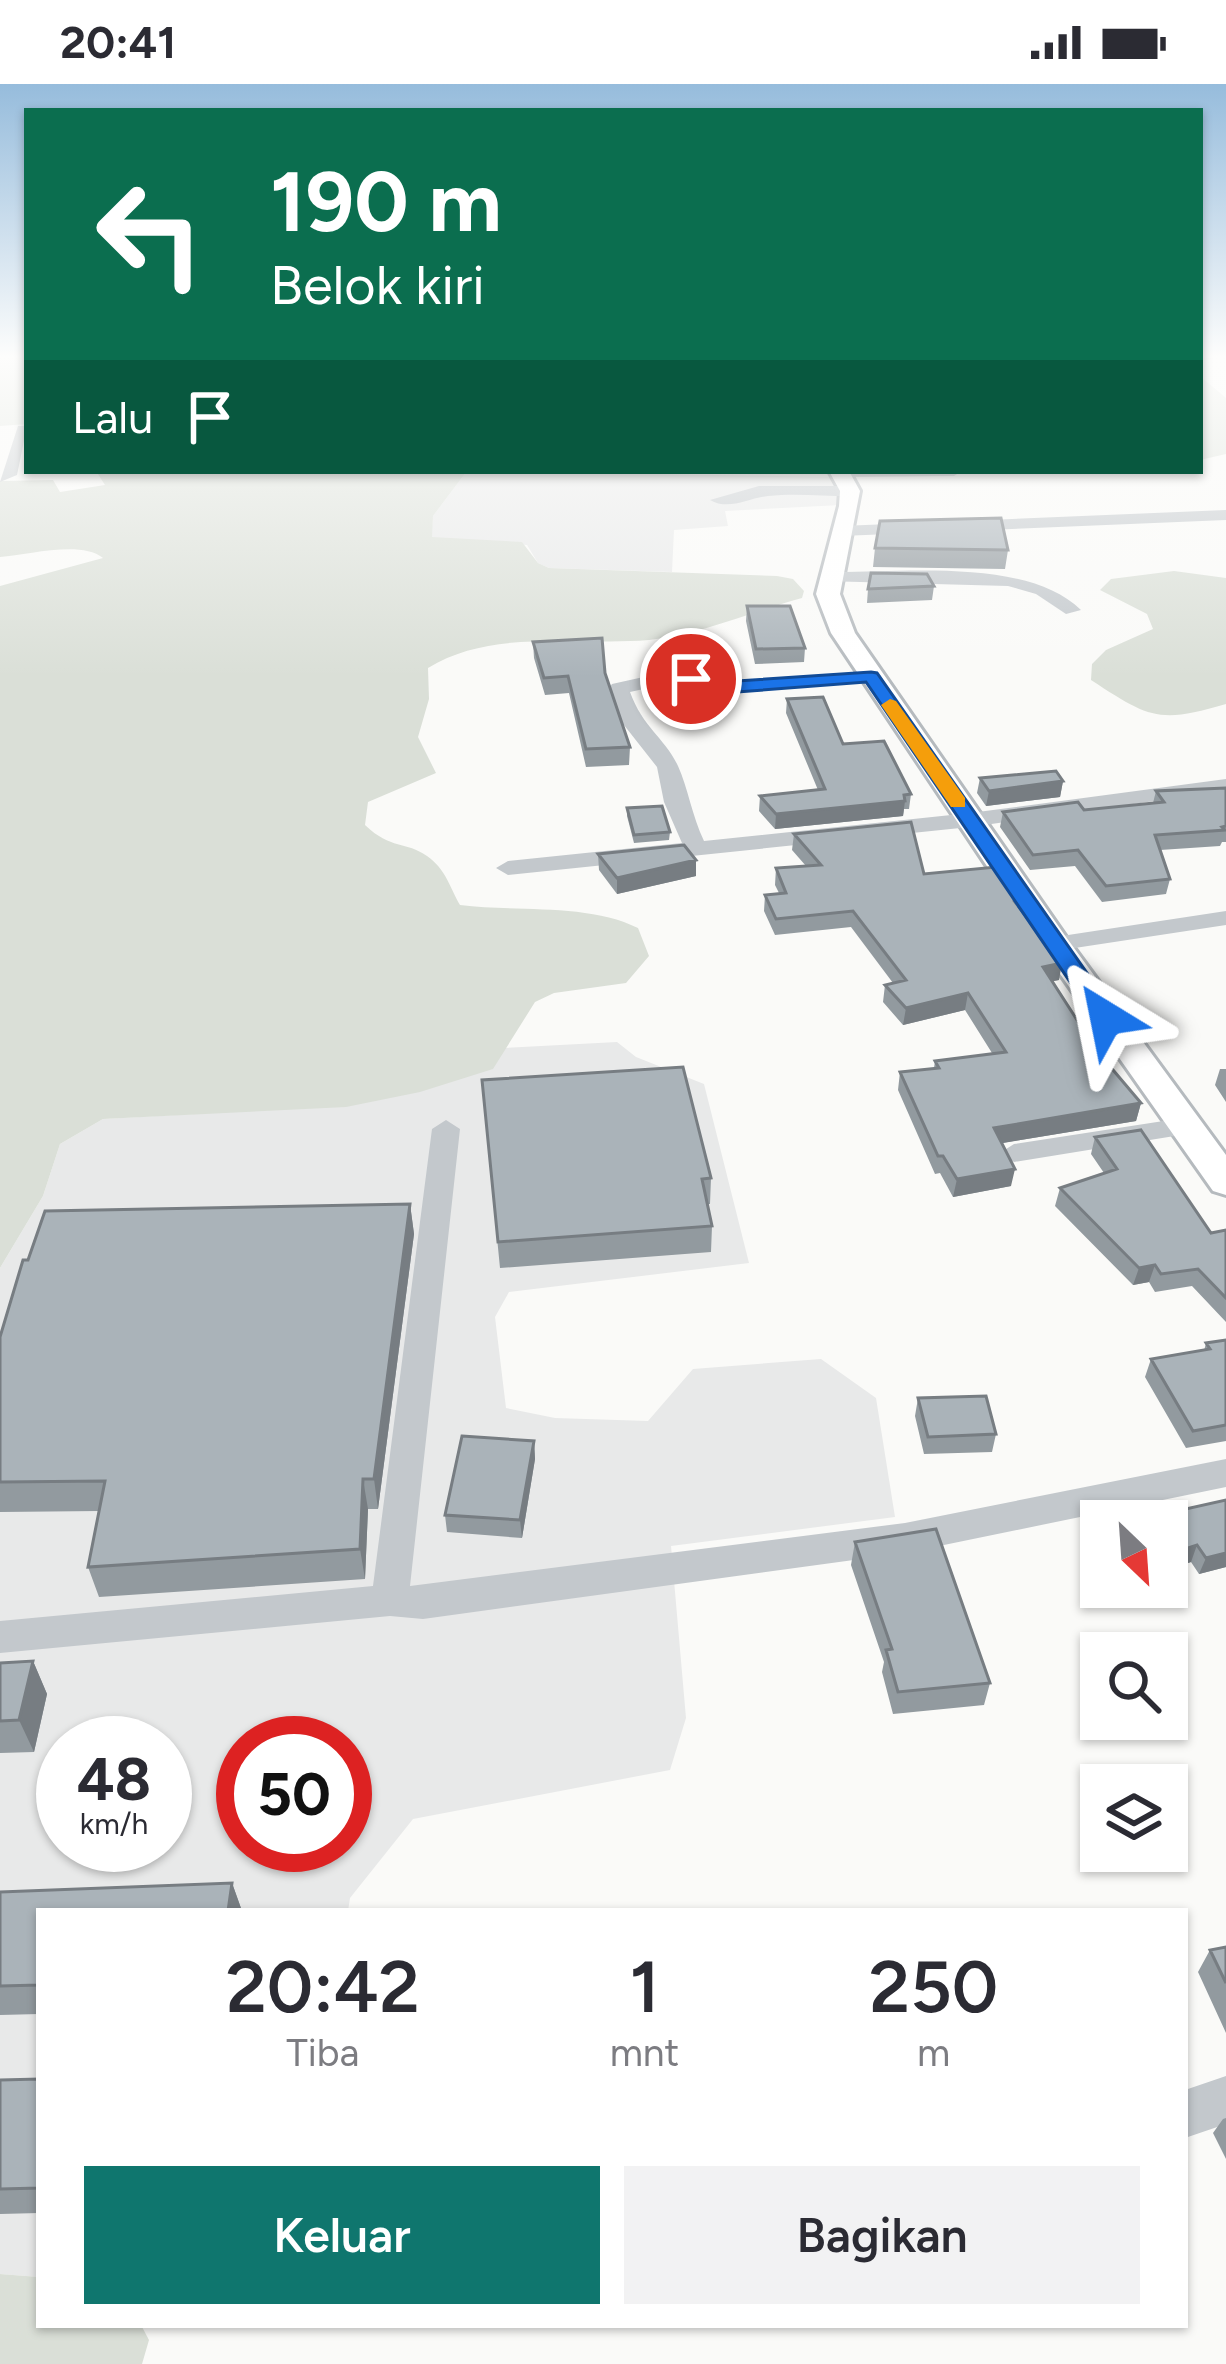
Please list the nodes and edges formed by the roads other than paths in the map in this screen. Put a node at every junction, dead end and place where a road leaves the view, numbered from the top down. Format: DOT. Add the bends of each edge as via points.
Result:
graph roads {
  1 [pos="906,474"];
  2 [pos="843,478"];
  3 [pos="718,500"];
  4 [pos="1226,515"];
  5 [pos="841,531"];
  6 [pos="830,577"];
  7 [pos="1072,610"];
  8 [pos="871,677"];
  9 [pos="1226,785"];
  10 [pos="970,820"];
  11 [pos="695,847"];
  12 [pos="508,868"];
  13 [pos="1226,917"];
  14 [pos="1055,944"];
  15 [pos="1184,1127"];
  16 [pos="446,1129"];
  17 [pos="1014,1154"];
  18 [pos="1226,1182"];
  19 [pos="1226,1473"];
  20 [pos="391,1600"];
  21 [pos="0,1637"];
  22 [pos="1226,2101"];
  23 [pos="1188,2113"];
  1 -- 2 [label="street"];
  2 -- 3 [label="street"];
  2 -- 5 [label="main road"];
  4 -- 5 [label="street"];
  5 -- 6 [label="main road"];
  6 -- 7 [label="street" via="1009,581"];
  6 -- 8 [label="main road" via="832,608"];
  8 -- 10 [label="main road"];
  8 -- 11 [label="street" via="737,687 657,680 619,688 630,720 668,766"];
  9 -- 10 [label="street"];
  10 -- 11 [label="street"];
  10 -- 14 [label="main road"];
  11 -- 12 [label="street"];
  13 -- 14 [label="street"];
  14 -- 15 [label="main road"];
  15 -- 17 [label="street"];
  15 -- 18 [label="main road"];
  16 -- 20 [label="street"];
  19 -- 20 [label="street" via="905,1538 423,1603"];
  20 -- 21 [label="street"];
  22 -- 23 [label="street"];
}
